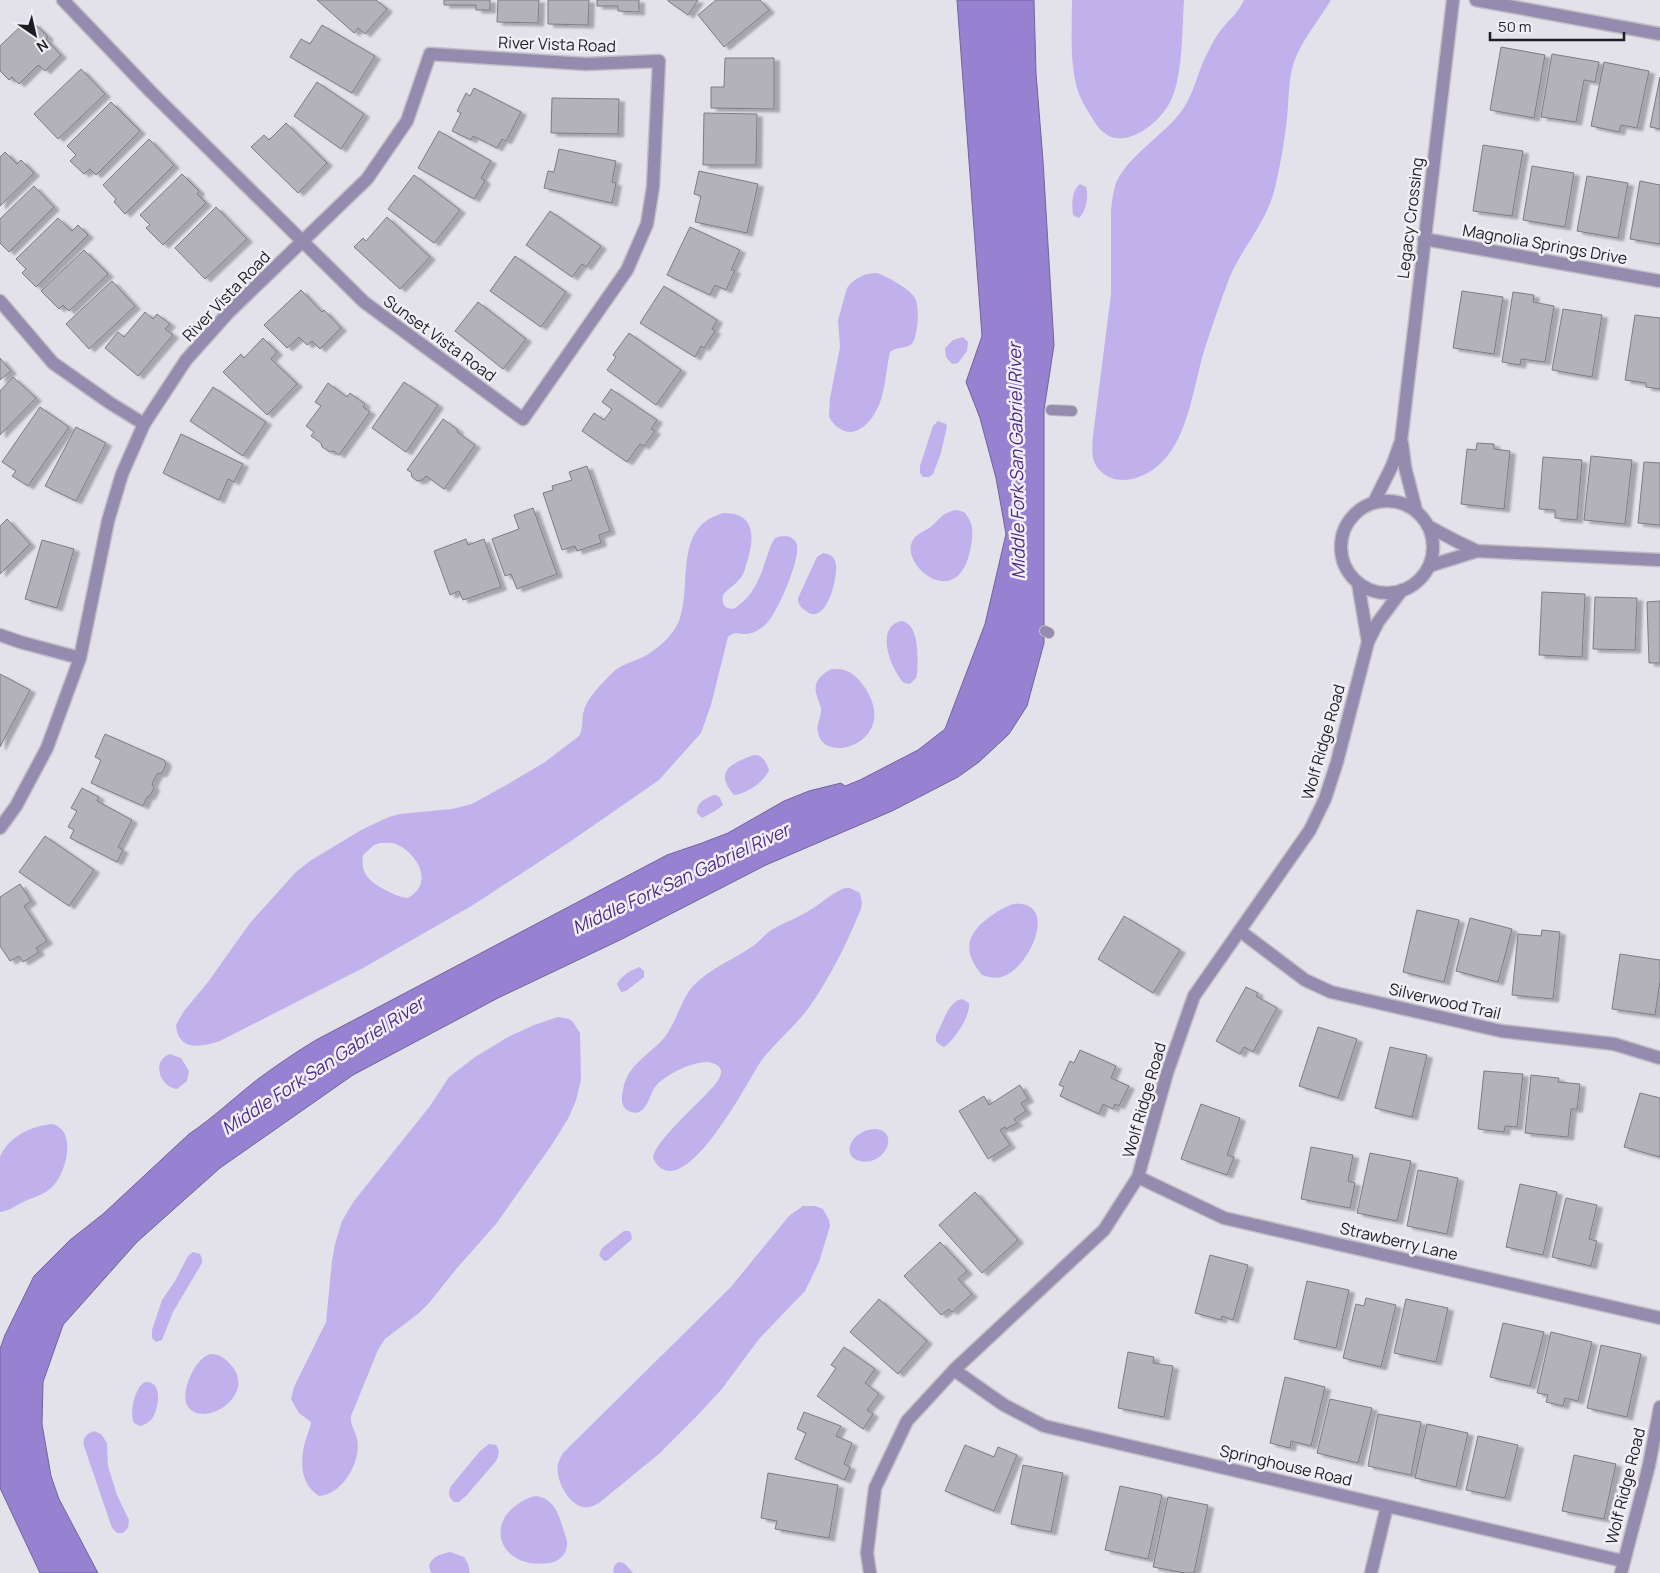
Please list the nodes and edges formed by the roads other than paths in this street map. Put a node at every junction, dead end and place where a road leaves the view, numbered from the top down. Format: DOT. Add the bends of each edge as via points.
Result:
graph roads {
  1 [pos="62,0"];
  2 [pos="1453,0"];
  3 [pos="1476,0"];
  4 [pos="1660,34"];
  5 [pos="659,61"];
  6 [pos="1424,239"];
  7 [pos="303,241"];
  8 [pos="1660,281"];
  9 [pos="0,301"];
  10 [pos="1052,410"];
  11 [pos="1072,411"];
  12 [pos="144,424"];
  13 [pos="1402,440"];
  14 [pos="1374,502"];
  15 [pos="1416,510"];
  16 [pos="1428,526"];
  17 [pos="1477,551"];
  18 [pos="1660,560"];
  19 [pos="1429,566"];
  20 [pos="1358,583"];
  21 [pos="1402,590"];
  22 [pos="0,635"];
  23 [pos="1368,642"];
  24 [pos="80,658"];
  25 [pos="0,828"];
  26 [pos="1240,931"];
  27 [pos="1660,1058"];
  28 [pos="1138,1177"];
  29 [pos="1660,1318"];
  30 [pos="954,1370"];
  31 [pos="1660,1407"];
  32 [pos="1387,1506"];
  33 [pos="1622,1567"];
  34 [pos="870,1573"];
  35 [pos="1371,1573"];
  1 -- 7 [label="street, Sunset Vista Road" via="150,92"];
  2 -- 6 [label="street, Legacy Crossing"];
  3 -- 4 [label="street"];
  5 -- 7 [label="street, River Vista Road" via="586,64 430,54 407,121 367,179"];
  5 -- 7 [label="street, Sunset Vista Road" via="653,187 647,224 627,270 523,419 364,302"];
  6 -- 8 [label="street, Magnolia Springs Drive"];
  6 -- 13 [label="street, Legacy Crossing"];
  7 -- 12 [label="street, River Vista Road" via="228,313 186,360"];
  9 -- 12 [label="street" via="53,363"];
  10 -- 11 [label="lane"];
  12 -- 24 [label="street, River Vista Road" via="122,474 108,521"];
  13 -- 14 [label="street, Legacy Crossing"];
  13 -- 15 [label="street, Legacy Crossing"];
  14 -- 15 [label="street" via="1396,501"];
  14 -- 20 [label="street" via="1360,508 1342,532 1340,548 1343,563"];
  15 -- 16 [label="street, Legacy Crossing"];
  16 -- 17 [label="street"];
  16 -- 19 [label="street, Legacy Crossing" via="1433,550"];
  17 -- 18 [label="street"];
  17 -- 19 [label="street"];
  19 -- 21 [label="street" via="1420,579"];
  20 -- 21 [label="street" via="1377,592"];
  20 -- 23 [label="street, Wolf Ridge Road"];
  21 -- 23 [label="street" via="1378,622"];
  22 -- 24 [label="street"];
  23 -- 26 [label="street, Wolf Ridge Road" via="1326,799 1310,830"];
  24 -- 25 [label="street, River Vista Road" via="47,748 16,806"];
  26 -- 27 [label="street, Silverwood Trail" via="1305,980 1331,992 1502,1031 1614,1044"];
  26 -- 28 [label="street, Wolf Ridge Road" via="1194,996 1167,1073"];
  28 -- 29 [label="street, Strawberry Lane" via="1224,1218"];
  28 -- 30 [label="street, Wolf Ridge Road" via="1104,1230"];
  30 -- 32 [label="street, Springhouse Road" via="1004,1405 1044,1426"];
  30 -- 34 [label="street, Wolf Ridge Road" via="907,1421 875,1488 867,1553"];
  31 -- 33 [label="street, Wolf Ridge Road" via="1649,1465"];
  32 -- 33 [label="street, Springhouse Road"];
  32 -- 35 [label="street"];
}
